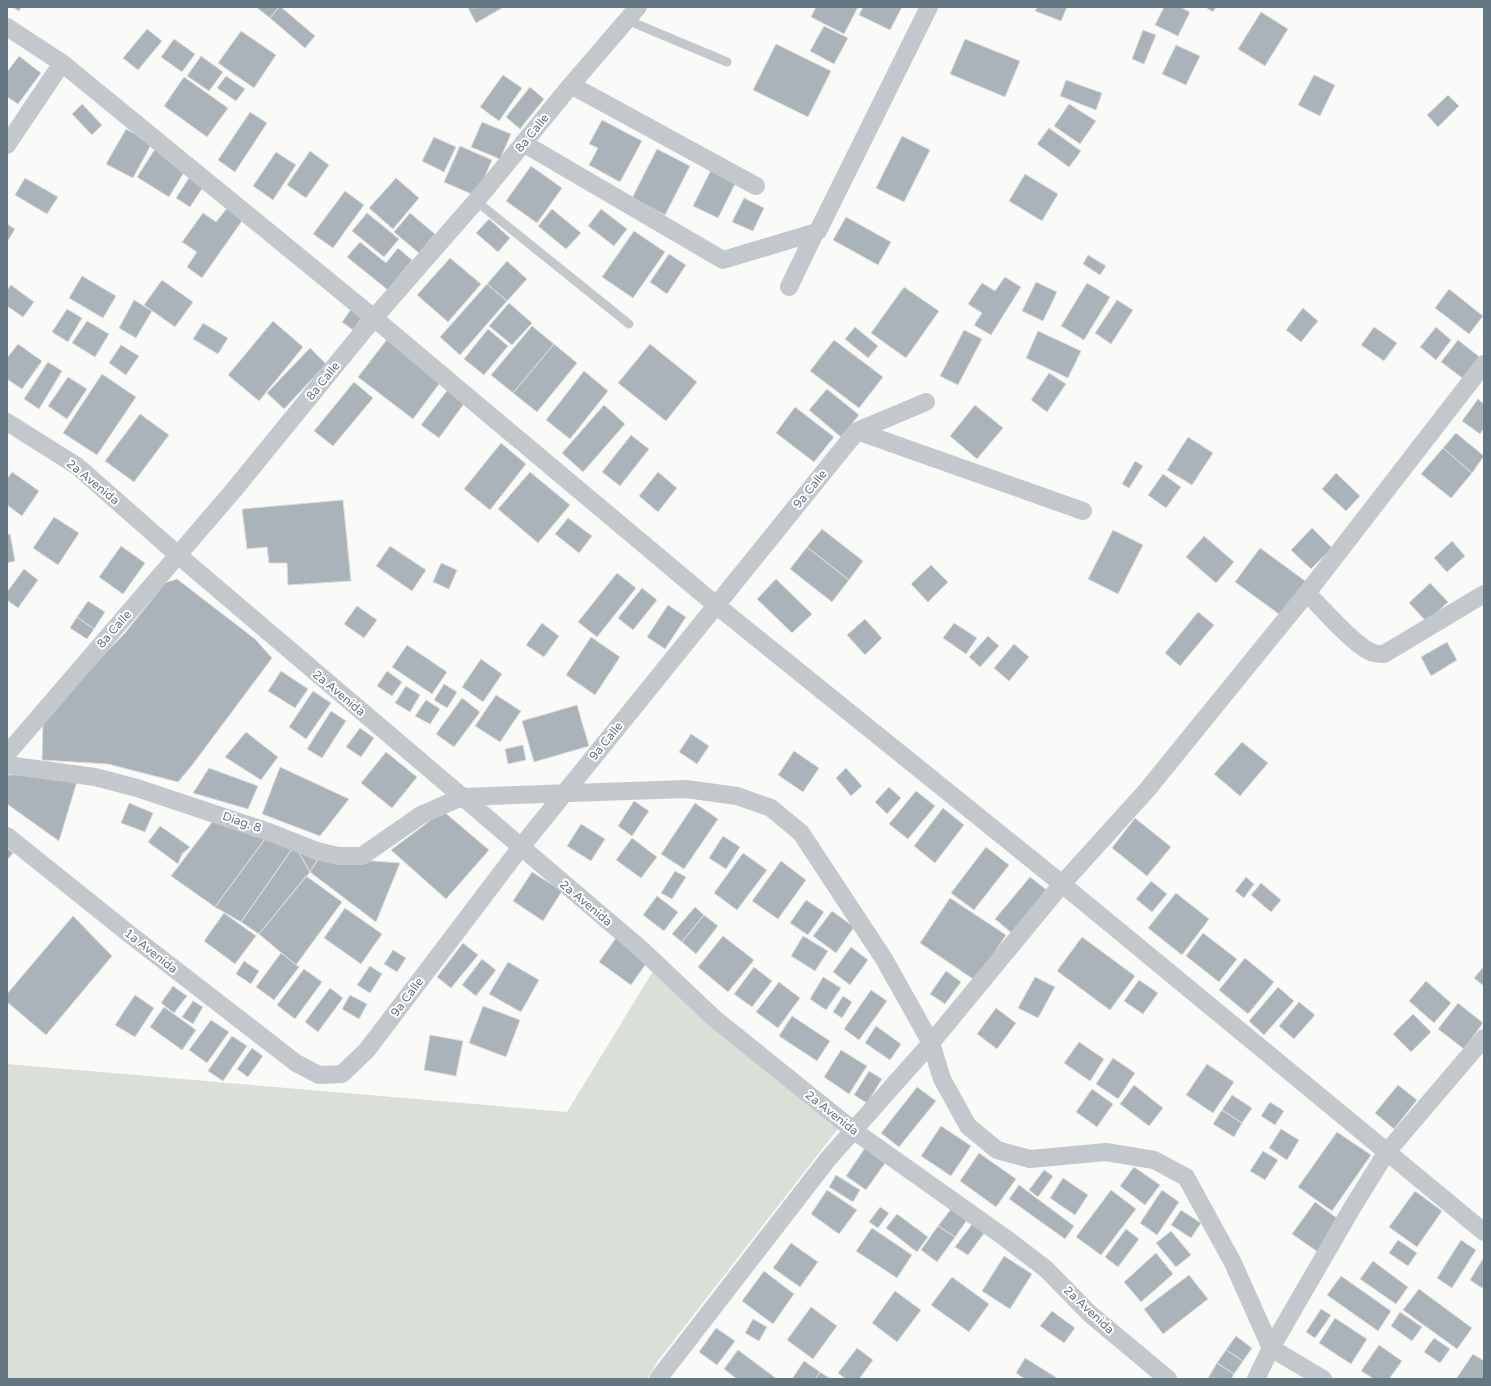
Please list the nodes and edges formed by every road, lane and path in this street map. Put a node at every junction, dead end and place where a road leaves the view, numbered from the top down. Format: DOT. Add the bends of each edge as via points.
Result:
graph roads {
  1 [pos="638,7"];
  2 [pos="929,7"];
  3 [pos="626,20"];
  4 [pos="7,27"];
  5 [pos="727,62"];
  6 [pos="62,63"];
  7 [pos="571,85"];
  8 [pos="523,143"];
  9 [pos="7,145"];
  10 [pos="756,186"];
  11 [pos="476,201"];
  12 [pos="815,232"];
  13 [pos="789,287"];
  14 [pos="374,318"];
  15 [pos="629,324"];
  16 [pos="1484,364"];
  17 [pos="926,402"];
  18 [pos="7,422"];
  19 [pos="857,432"];
  20 [pos="1083,511"];
  21 [pos="178,554"];
  22 [pos="1307,593"];
  23 [pos="1484,594"];
  24 [pos="716,604"];
  25 [pos="7,754"];
  26 [pos="7,766"];
  27 [pos="565,792"];
  28 [pos="462,797"];
  29 [pos="7,836"];
  30 [pos="521,847"];
  31 [pos="1062,884"];
  32 [pos="1484,1038"];
  33 [pos="931,1043"];
  34 [pos="296,1064"];
  35 [pos="853,1130"];
  36 [pos="1386,1153"];
  37 [pos="1484,1232"];
  38 [pos="1271,1348"];
  39 [pos="658,1379"];
  40 [pos="1168,1379"];
  41 [pos="1256,1379"];
  42 [pos="1323,1379"];
  1 -- 3 [label="street, 8a Calle"];
  2 -- 12 [label="street"];
  3 -- 5 [label="lane"];
  3 -- 7 [label="street, 8a Calle"];
  4 -- 6 [label="street"];
  6 -- 9 [label="street"];
  6 -- 14 [label="street"];
  7 -- 8 [label="street, 8a Calle"];
  7 -- 10 [label="street"];
  8 -- 11 [label="street, 8a Calle"];
  8 -- 12 [label="street" via="723,260"];
  11 -- 14 [label="street, 8a Calle"];
  11 -- 15 [label="lane"];
  12 -- 13 [label="street"];
  14 -- 21 [label="street, 8a Calle" via="233,492"];
  14 -- 24 [label="street"];
  16 -- 22 [label="street"];
  17 -- 19 [label="street, 9a Calle"];
  18 -- 21 [label="street, 2a Avenida" via="77,466"];
  19 -- 20 [label="street"];
  19 -- 24 [label="street, 9a Calle"];
  21 -- 25 [label="street, 8a Calle"];
  21 -- 28 [label="street, 2a Avenida"];
  22 -- 23 [label="street" via="1365,649 1384,654"];
  22 -- 31 [label="street" via="1147,790"];
  24 -- 27 [label="street, 9a Calle"];
  24 -- 31 [label="street"];
  26 -- 28 [label="street, Diag. 8" via="95,777 137,788 338,856 362,856 421,815"];
  27 -- 28 [label="street"];
  27 -- 30 [label="street, 9a Calle"];
  27 -- 33 [label="street" via="686,789 737,796 771,808 801,833 884,959"];
  28 -- 30 [label="street, 2a Avenida"];
  29 -- 34 [label="street, 1a Avenida"];
  30 -- 34 [label="street, 9a Calle" via="367,1050 342,1074 320,1075"];
  30 -- 35 [label="street, 2a Avenida" via="640,948 715,1019"];
  31 -- 33 [label="street"];
  31 -- 36 [label="street"];
  32 -- 36 [label="street"];
  33 -- 35 [label="street"];
  33 -- 38 [label="street" via="942,1079 968,1126 997,1150 1030,1159 1106,1152 1154,1160 1186,1177 1233,1263"];
  35 -- 39 [label="street" via="771,1231"];
  35 -- 40 [label="street, 2a Avenida" via="1046,1268 1090,1314"];
  36 -- 37 [label="street"];
  36 -- 38 [label="street"];
  38 -- 41 [label="street"];
  38 -- 42 [label="street"];
}
